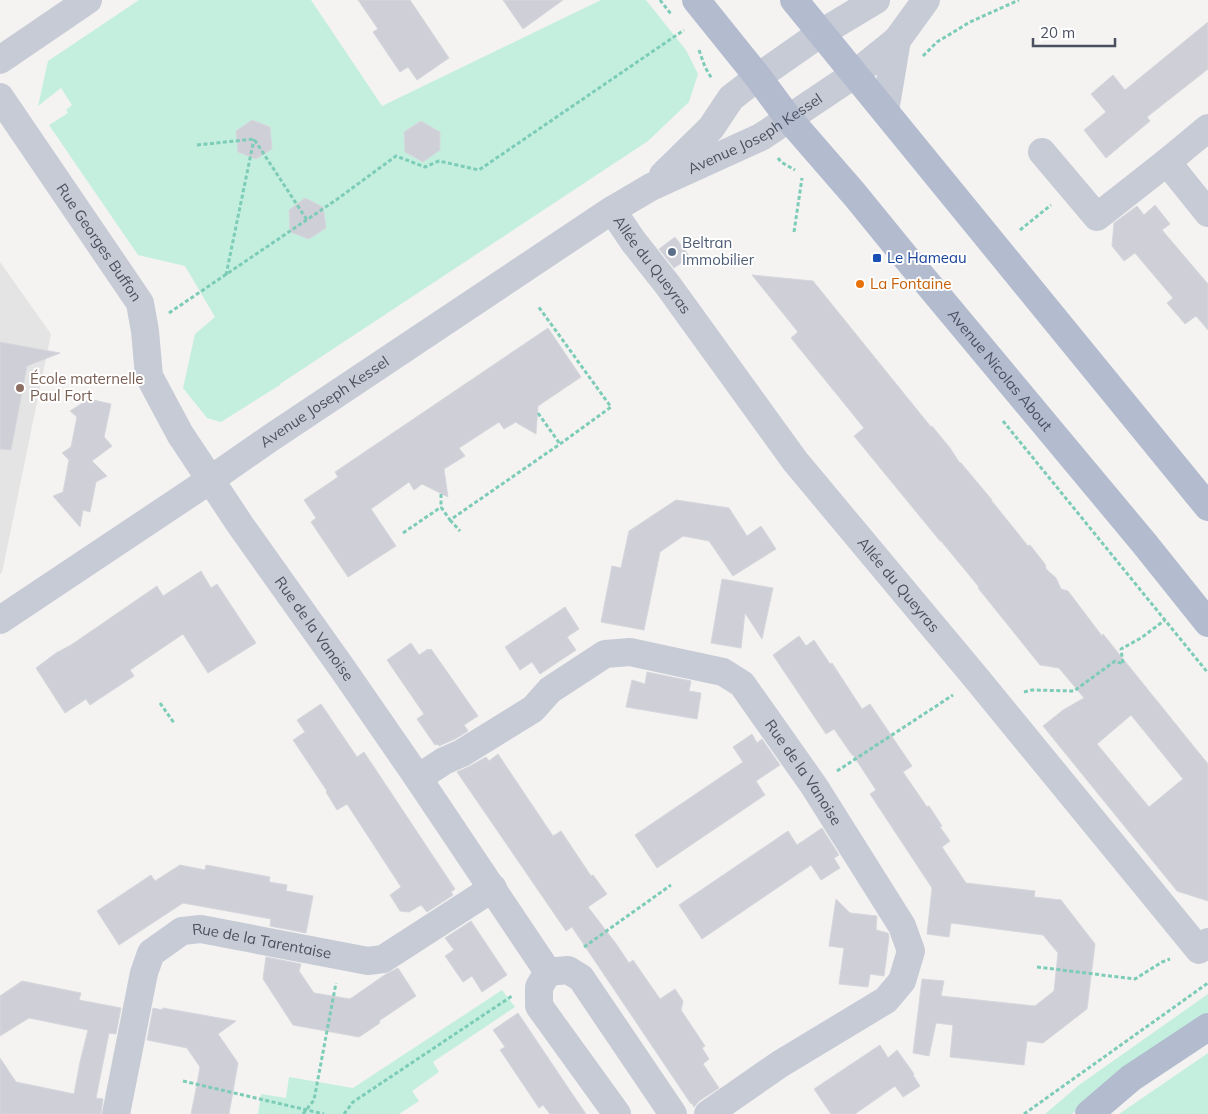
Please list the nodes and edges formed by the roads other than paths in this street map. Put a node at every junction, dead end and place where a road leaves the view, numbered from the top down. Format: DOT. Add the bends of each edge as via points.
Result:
graph roads {
  1 [pos="88,0"];
  2 [pos="696,0"];
  3 [pos="794,0"];
  4 [pos="876,0"];
  5 [pos="926,0"];
  6 [pos="821,34"];
  7 [pos="897,40"];
  8 [pos="0,60"];
  9 [pos="855,74"];
  10 [pos="758,77"];
  11 [pos="0,97"];
  12 [pos="885,111"];
  13 [pos="789,119"];
  14 [pos="1208,128"];
  15 [pos="1042,152"];
  16 [pos="1167,162"];
  17 [pos="651,187"];
  18 [pos="612,210"];
  19 [pos="1208,213"];
  20 [pos="210,480"];
  21 [pos="1208,507"];
  22 [pos="0,620"];
  23 [pos="1208,624"];
  24 [pos="418,778"];
  25 [pos="492,888"];
  26 [pos="1203,946"];
  27 [pos="548,972"];
  28 [pos="1208,1026"];
  29 [pos="116,1114"];
  30 [pos="617,1114"];
  31 [pos="673,1114"];
  32 [pos="708,1114"];
  33 [pos="1089,1114"];
  1 -- 8 [label="street"];
  2 -- 10 [label="main road, Avenue Nicolas About"];
  3 -- 6 [label="main road"];
  4 -- 6 [label="street, Avenue Joseph Kessel"];
  5 -- 7 [label="street"];
  6 -- 9 [label="main road"];
  6 -- 10 [label="street, Avenue Joseph Kessel"];
  7 -- 9 [label="street, Avenue Joseph Kessel"];
  7 -- 12 [label="street"];
  9 -- 12 [label="main road"];
  9 -- 13 [label="street, Avenue Joseph Kessel"];
  10 -- 13 [label="main road, Avenue Nicolas About"];
  10 -- 17 [label="street, Avenue Joseph Kessel" via="731,98 711,128"];
  11 -- 20 [label="street, Rue Georges Buffon" via="140,302 149,376 180,434"];
  12 -- 21 [label="main road"];
  13 -- 17 [label="street, Avenue Joseph Kessel" via="761,137"];
  13 -- 23 [label="main road, Avenue Nicolas About"];
  14 -- 16 [label="street"];
  15 -- 16 [label="street" via="1097,217"];
  16 -- 19 [label="street"];
  17 -- 18 [label="street, Avenue Joseph Kessel"];
  18 -- 20 [label="street, Avenue Joseph Kessel"];
  18 -- 26 [label="street, Allée du Queyras" via="795,461"];
  20 -- 22 [label="street, Avenue Joseph Kessel"];
  20 -- 24 [label="street, Rue de la Vanoise"];
  24 -- 25 [label="street, Rue de la Vanoise"];
  24 -- 32 [label="street, Rue de la Vanoise" via="533,709 550,690 604,654 630,652 673,660 723,672 742,684 814,786 902,926 911,951 902,981 886,1000 780,1064"];
  25 -- 27 [label="street, Rue de la Vanoise"];
  25 -- 29 [label="street, Rue de la Tarentaise" via="383,959 368,961 201,929 182,931 151,953 144,973"];
  27 -- 30 [label="street" via="539,986 539,1006"];
  27 -- 31 [label="street" via="568,970 581,978"];
  28 -- 33 [label="main road" via="1131,1078"];
}
